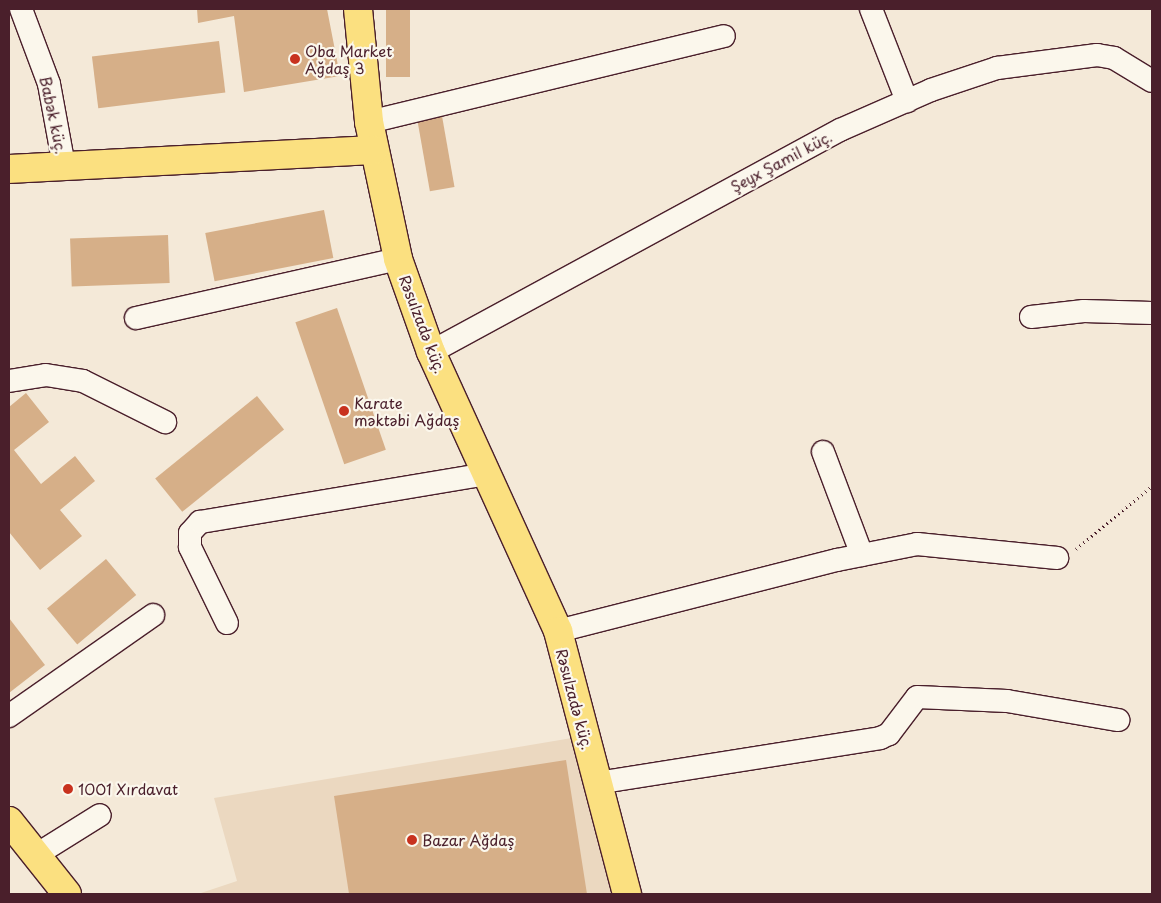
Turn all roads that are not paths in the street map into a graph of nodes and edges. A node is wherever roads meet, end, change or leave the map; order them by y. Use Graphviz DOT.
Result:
graph roads {
  1 [pos="21,9"];
  2 [pos="358,9"];
  3 [pos="871,9"];
  4 [pos="724,36"];
  5 [pos="1152,81"];
  6 [pos="907,101"];
  7 [pos="370,122"];
  8 [pos="374,150"];
  9 [pos="64,166"];
  10 [pos="9,169"];
  11 [pos="398,259"];
  12 [pos="1152,313"];
  13 [pos="1030,317"];
  14 [pos="136,318"];
  15 [pos="431,352"];
  16 [pos="9,380"];
  17 [pos="165,422"];
  18 [pos="823,452"];
  19 [pos="486,474"];
  20 [pos="862,555"];
  21 [pos="1056,558"];
  22 [pos="153,615"];
  23 [pos="227,623"];
  24 [pos="558,631"];
  25 [pos="9,716"];
  26 [pos="1118,720"];
  27 [pos="597,783"];
  28 [pos="100,815"];
  29 [pos="9,821"];
  30 [pos="36,854"];
  31 [pos="68,894"];
  32 [pos="627,894"];
  1 -- 9 [label="street, Babək küç."];
  2 -- 7 [label="main road, Rəsulzadə küç."];
  3 -- 6 [label="street"];
  4 -- 7 [label="street"];
  5 -- 6 [label="street, Şeyx Şamil küç."];
  6 -- 15 [label="street, Şeyx Şamil küç."];
  7 -- 8 [label="main road, Rəsulzadə küç."];
  8 -- 9 [label="main road"];
  8 -- 11 [label="main road, Rəsulzadə küç."];
  9 -- 10 [label="main road"];
  11 -- 14 [label="street"];
  11 -- 15 [label="main road, Rəsulzadə küç."];
  12 -- 13 [label="street"];
  15 -- 19 [label="main road, Rəsulzadə küç."];
  16 -- 17 [label="street"];
  18 -- 20 [label="street"];
  19 -- 23 [label="street"];
  19 -- 24 [label="main road, Rəsulzadə küç."];
  20 -- 21 [label="street"];
  20 -- 24 [label="street"];
  22 -- 25 [label="street"];
  24 -- 27 [label="main road, Rəsulzadə küç."];
  26 -- 27 [label="street"];
  27 -- 32 [label="main road, Rəsulzadə küç."];
  28 -- 30 [label="street"];
  29 -- 30 [label="main road"];
  30 -- 31 [label="main road"];
}
